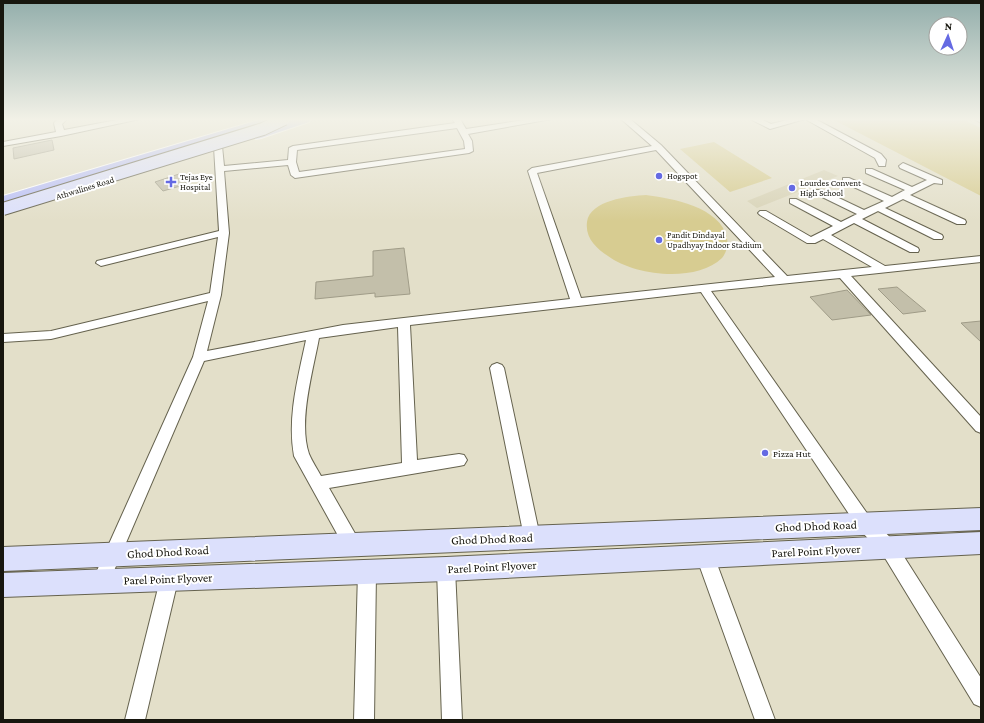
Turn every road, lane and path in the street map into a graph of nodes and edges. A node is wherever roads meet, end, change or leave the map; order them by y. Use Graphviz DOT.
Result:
graph roads {
  1 [pos="178,153"];
  2 [pos="184,153"];
  3 [pos="185,153"];
  4 [pos="216,153"];
  5 [pos="293,153"];
  6 [pos="456,153"];
  7 [pos="624,153"];
  8 [pos="664,153"];
  9 [pos="872,153"];
  10 [pos="292,162"];
  11 [pos="882,164"];
  12 [pos="903,166"];
  13 [pos="220,169"];
  14 [pos="869,171"];
  15 [pos="846,180"];
  16 [pos="914,190"];
  17 [pos="819,192"];
  18 [pos="904,196"];
  19 [pos="3,201"];
  20 [pos="793,201"];
  21 [pos="893,201"];
  22 [pos="3,208"];
  23 [pos="878,208"];
  24 [pos="763,213"];
  25 [pos="3,214"];
  26 [pos="864,214"];
  27 [pos="855,220"];
  28 [pos="961,222"];
  29 [pos="842,226"];
  30 [pos="224,233"];
  31 [pos="824,235"];
  32 [pos="938,237"];
  33 [pos="914,250"];
  34 [pos="981,259"];
  35 [pos="101,263"];
  36 [pos="884,270"];
  37 [pos="843,274"];
  38 [pos="784,281"];
  39 [pos="704,289"];
  40 [pos="215,295"];
  41 [pos="577,302"];
  42 [pos="404,323"];
  43 [pos="313,336"];
  44 [pos="3,338"];
  45 [pos="199,357"];
  46 [pos="497,368"];
  47 [pos="981,427"];
  48 [pos="459,460"];
  49 [pos="410,468"];
  50 [pos="318,483"];
  51 [pos="981,519"];
  52 [pos="865,524"];
  53 [pos="532,537"];
  54 [pos="981,543"];
  55 [pos="352,544"];
  56 [pos="888,547"];
  57 [pos="112,554"];
  58 [pos="704,556"];
  59 [pos="3,558"];
  60 [pos="446,569"];
  61 [pos="367,572"];
  62 [pos="169,580"];
  63 [pos="101,581"];
  64 [pos="3,585"];
  65 [pos="981,696"];
  66 [pos="135,720"];
  67 [pos="364,720"];
  68 [pos="452,720"];
  69 [pos="765,720"];
  1 -- 19 [label="main road, Athwalines Road"];
  2 -- 25 [label="main road, Athwalines Road"];
  3 -- 22 [label="main road, bridge"];
  4 -- 13 [label="street"];
  5 -- 10 [label="street"];
  6 -- 10 [label="street"];
  7 -- 41 [label="street"];
  8 -- 38 [label="street"];
  9 -- 11 [label="street"];
  10 -- 13 [label="street"];
  12 -- 16 [label="street"];
  13 -- 30 [label="street"];
  14 -- 16 [label="street"];
  15 -- 21 [label="street"];
  16 -- 18 [label="street"];
  17 -- 26 [label="street"];
  18 -- 21 [label="street"];
  18 -- 28 [label="street"];
  20 -- 29 [label="street"];
  21 -- 23 [label="street"];
  23 -- 26 [label="street"];
  23 -- 32 [label="street"];
  24 -- 31 [label="street"];
  26 -- 27 [label="street"];
  27 -- 29 [label="street"];
  27 -- 33 [label="street"];
  29 -- 31 [label="street"];
  30 -- 35 [label="street"];
  30 -- 40 [label="street"];
  31 -- 36 [label="street"];
  34 -- 36 [label="street"];
  36 -- 37 [label="street"];
  37 -- 38 [label="street"];
  37 -- 47 [label="street"];
  38 -- 39 [label="street"];
  39 -- 41 [label="street"];
  39 -- 52 [label="street"];
  40 -- 44 [label="street"];
  40 -- 45 [label="street"];
  41 -- 42 [label="street"];
  42 -- 43 [label="street"];
  42 -- 49 [label="street"];
  43 -- 45 [label="street"];
  43 -- 50 [label="street"];
  45 -- 57 [label="street"];
  46 -- 53 [label="street"];
  48 -- 49 [label="street"];
  49 -- 50 [label="street"];
  50 -- 55 [label="street"];
  51 -- 52 [label="main road, Ghod Dhod Road"];
  52 -- 53 [label="main road, Ghod Dhod Road"];
  52 -- 56 [label="street"];
  53 -- 55 [label="main road, Ghod Dhod Road"];
  54 -- 56 [label="main road, Parel Point Flyover"];
  55 -- 57 [label="main road, Ghod Dhod Road"];
  56 -- 58 [label="main road, Parel Point Flyover"];
  56 -- 65 [label="street"];
  57 -- 59 [label="main road, Ghod Dhod Road"];
  57 -- 63 [label="street"];
  58 -- 60 [label="main road, Parel Point Flyover"];
  58 -- 69 [label="street"];
  60 -- 61 [label="main road, Parel Point Flyover"];
  60 -- 68 [label="street"];
  61 -- 62 [label="main road, Parel Point Flyover"];
  61 -- 67 [label="street"];
  62 -- 63 [label="main road, Parel Point Flyover"];
  62 -- 66 [label="street"];
  63 -- 64 [label="main road, Parel Point Flyover"];
}
